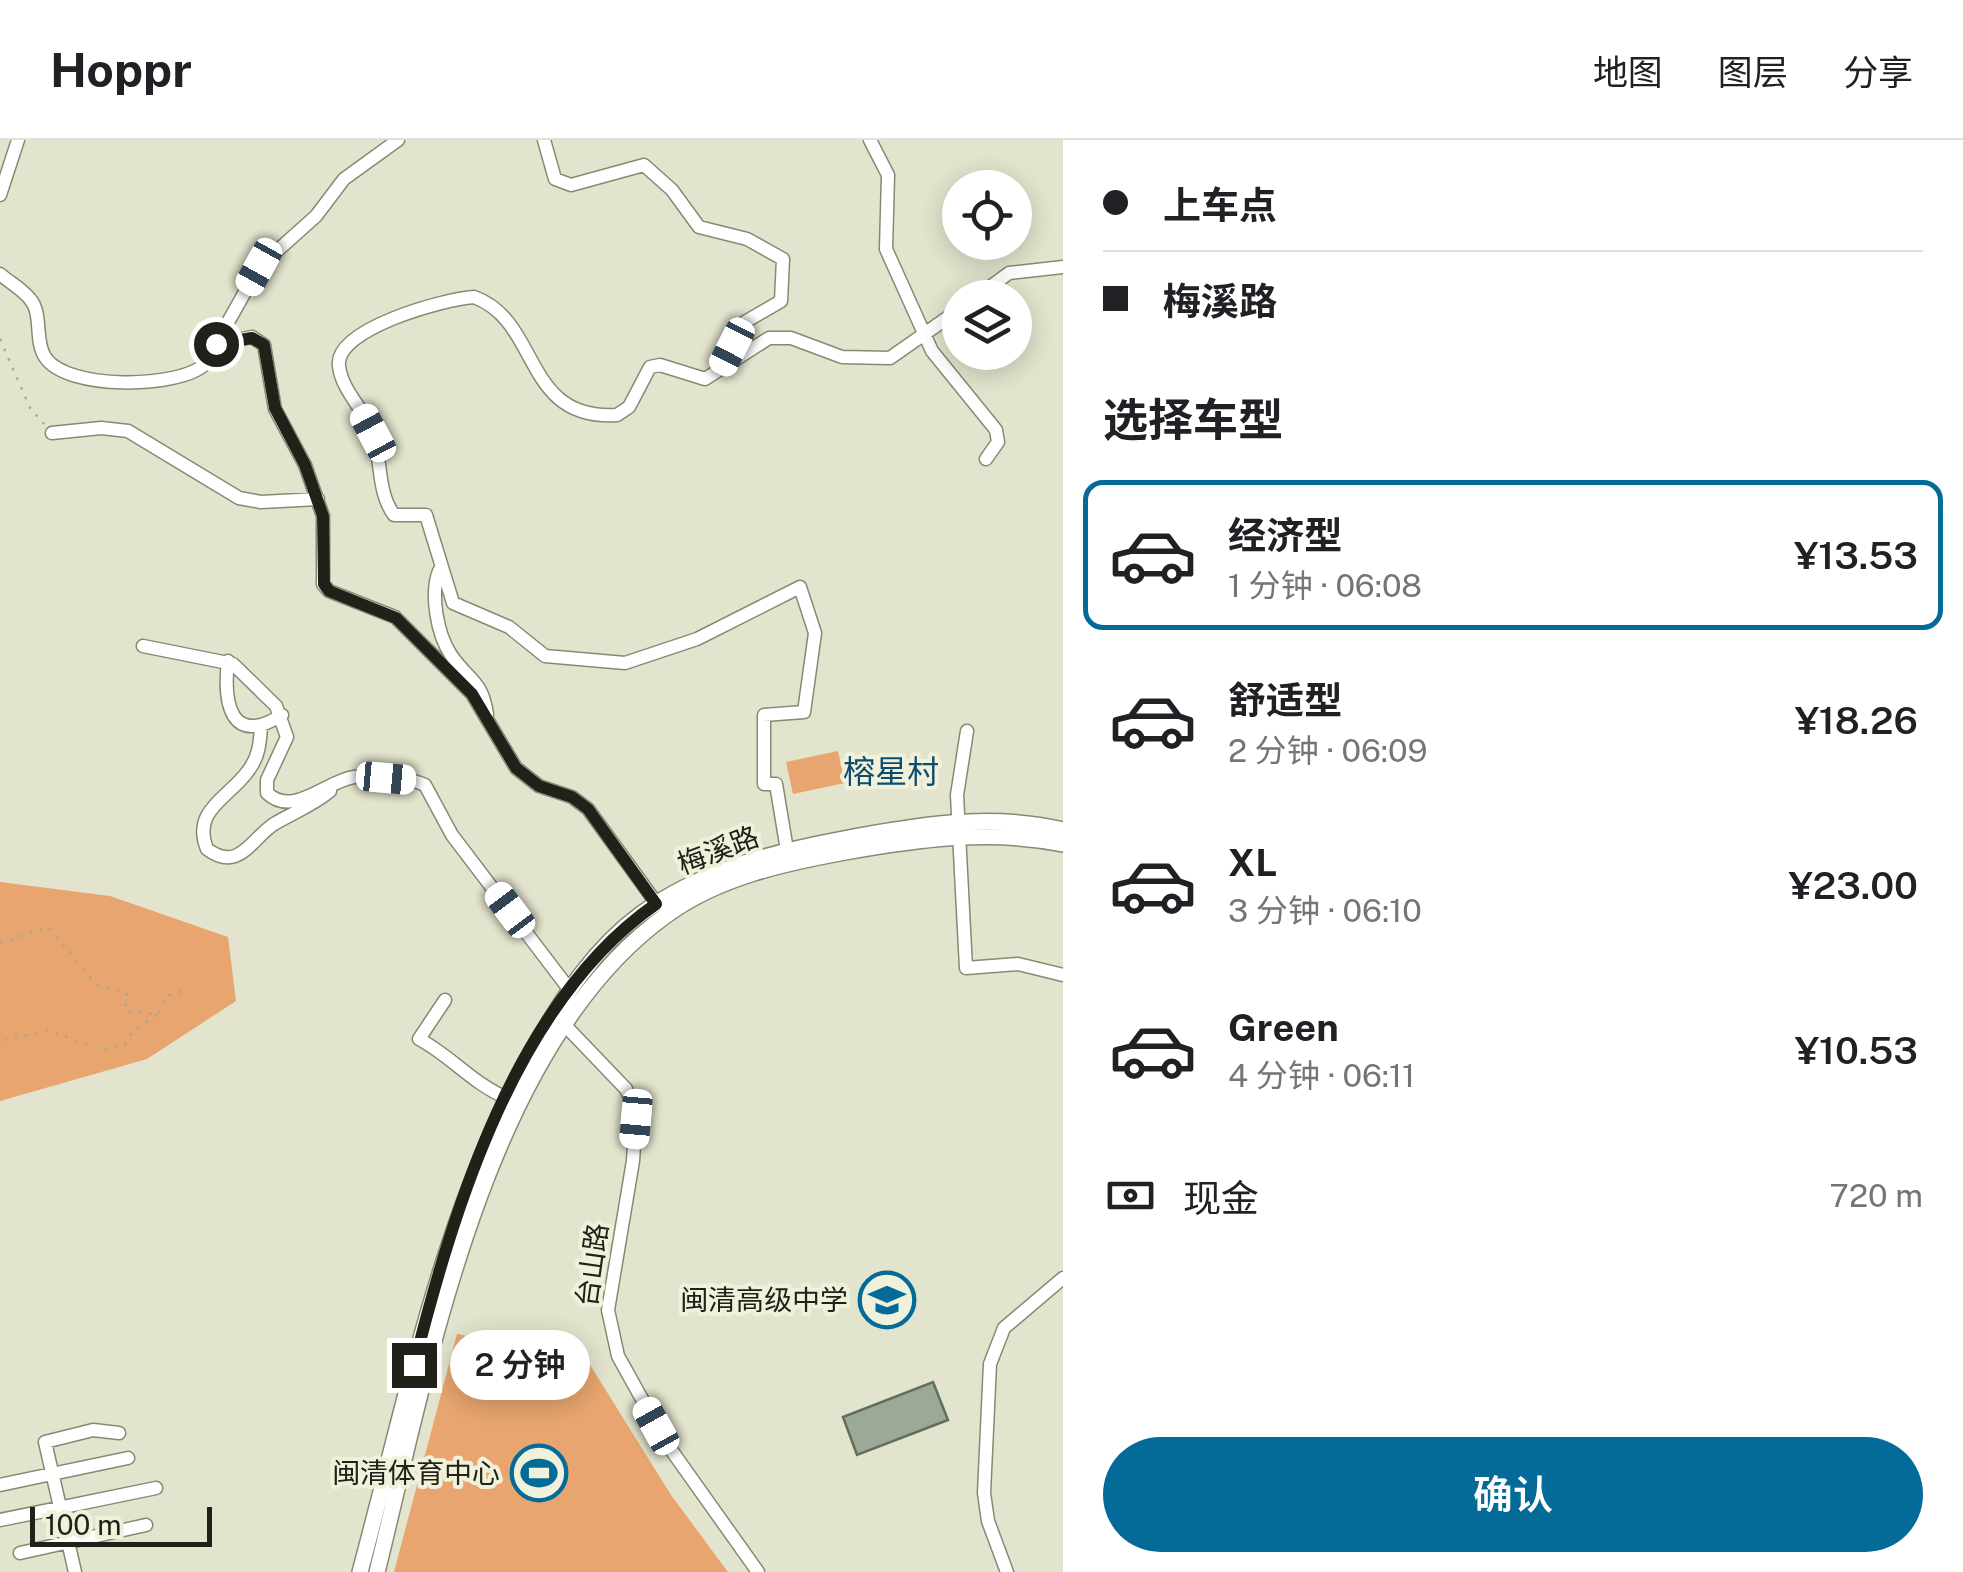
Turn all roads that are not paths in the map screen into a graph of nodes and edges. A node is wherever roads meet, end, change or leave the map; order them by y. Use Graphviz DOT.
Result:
graph roads {
  1 [pos="18,140"];
  2 [pos="398,140"];
  3 [pos="544,140"];
  4 [pos="870,140"];
  5 [pos="0,196"];
  6 [pos="1063,267"];
  7 [pos="0,274"];
  8 [pos="1000,280"];
  9 [pos="942,322"];
  10 [pos="926,333"];
  11 [pos="216,344"];
  12 [pos="719,372"];
  13 [pos="52,433"];
  14 [pos="986,460"];
  15 [pos="318,499"];
  16 [pos="440,568"];
  17 [pos="143,646"];
  18 [pos="228,661"];
  19 [pos="282,715"];
  20 [pos="488,717"];
  21 [pos="261,726"];
  22 [pos="967,731"];
  23 [pos="343,780"];
  24 [pos="958,829"];
  25 [pos="1063,830"];
  26 [pos="1063,844"];
  27 [pos="788,850"];
  28 [pos="656,904"];
  29 [pos="1063,975"];
  30 [pos="569,990"];
  31 [pos="445,1000"];
  32 [pos="554,1014"];
  33 [pos="566,1026"];
  34 [pos="507,1098"];
  35 [pos="1063,1278"];
  36 [pos="119,1432"];
  37 [pos="128,1458"];
  38 [pos="53,1474"];
  39 [pos="0,1485"];
  40 [pos="156,1488"];
  41 [pos="60,1508"];
  42 [pos="0,1520"];
  43 [pos="146,1525"];
  44 [pos="68,1542"];
  45 [pos="20,1553"];
  46 [pos="74,1572"];
  47 [pos="360,1572"];
  48 [pos="376,1572"];
  49 [pos="758,1572"];
  50 [pos="1008,1572"];
  1 -- 5 [label="street"];
  2 -- 11 [label="street"];
  3 -- 12 [label="street"];
  4 -- 10 [label="street"];
  6 -- 8 [label="street"];
  7 -- 11 [label="street"];
  9 -- 10 [label="street"];
  10 -- 12 [label="street"];
  10 -- 14 [label="street"];
  11 -- 15 [label="street"];
  12 -- 16 [label="street"];
  13 -- 15 [label="street"];
  15 -- 20 [label="street"];
  16 -- 20 [label="street"];
  16 -- 27 [label="street"];
  17 -- 18 [label="street"];
  18 -- 19 [label="street"];
  18 -- 21 [label="street"];
  19 -- 21 [label="street"];
  19 -- 23 [label="street"];
  20 -- 28 [label="street"];
  21 -- 23 [label="street"];
  22 -- 24 [label="street"];
  23 -- 30 [label="street"];
  24 -- 25 [label="main road, 梅溪路"];
  24 -- 26 [label="main road, 梅溪路"];
  24 -- 27 [label="main road, 梅溪路"];
  24 -- 29 [label="street"];
  24 -- 33 [label="main road, 梅溪路"];
  27 -- 28 [label="main road, 梅溪路"];
  28 -- 30 [label="main road, 梅溪路"];
  30 -- 32 [label="main road, 梅溪路"];
  31 -- 34 [label="street"];
  32 -- 33 [label="street, 台山路"];
  32 -- 34 [label="main road, 梅溪路"];
  33 -- 48 [label="main road, 梅溪路"];
  33 -- 49 [label="street, 台山路"];
  34 -- 47 [label="main road, 梅溪路"];
  35 -- 50 [label="street"];
  36 -- 38 [label="street"];
  37 -- 38 [label="street"];
  38 -- 39 [label="street"];
  38 -- 41 [label="street"];
  40 -- 41 [label="street"];
  41 -- 42 [label="street"];
  41 -- 44 [label="street"];
  43 -- 44 [label="street"];
  44 -- 45 [label="street"];
  44 -- 46 [label="street"];
}
